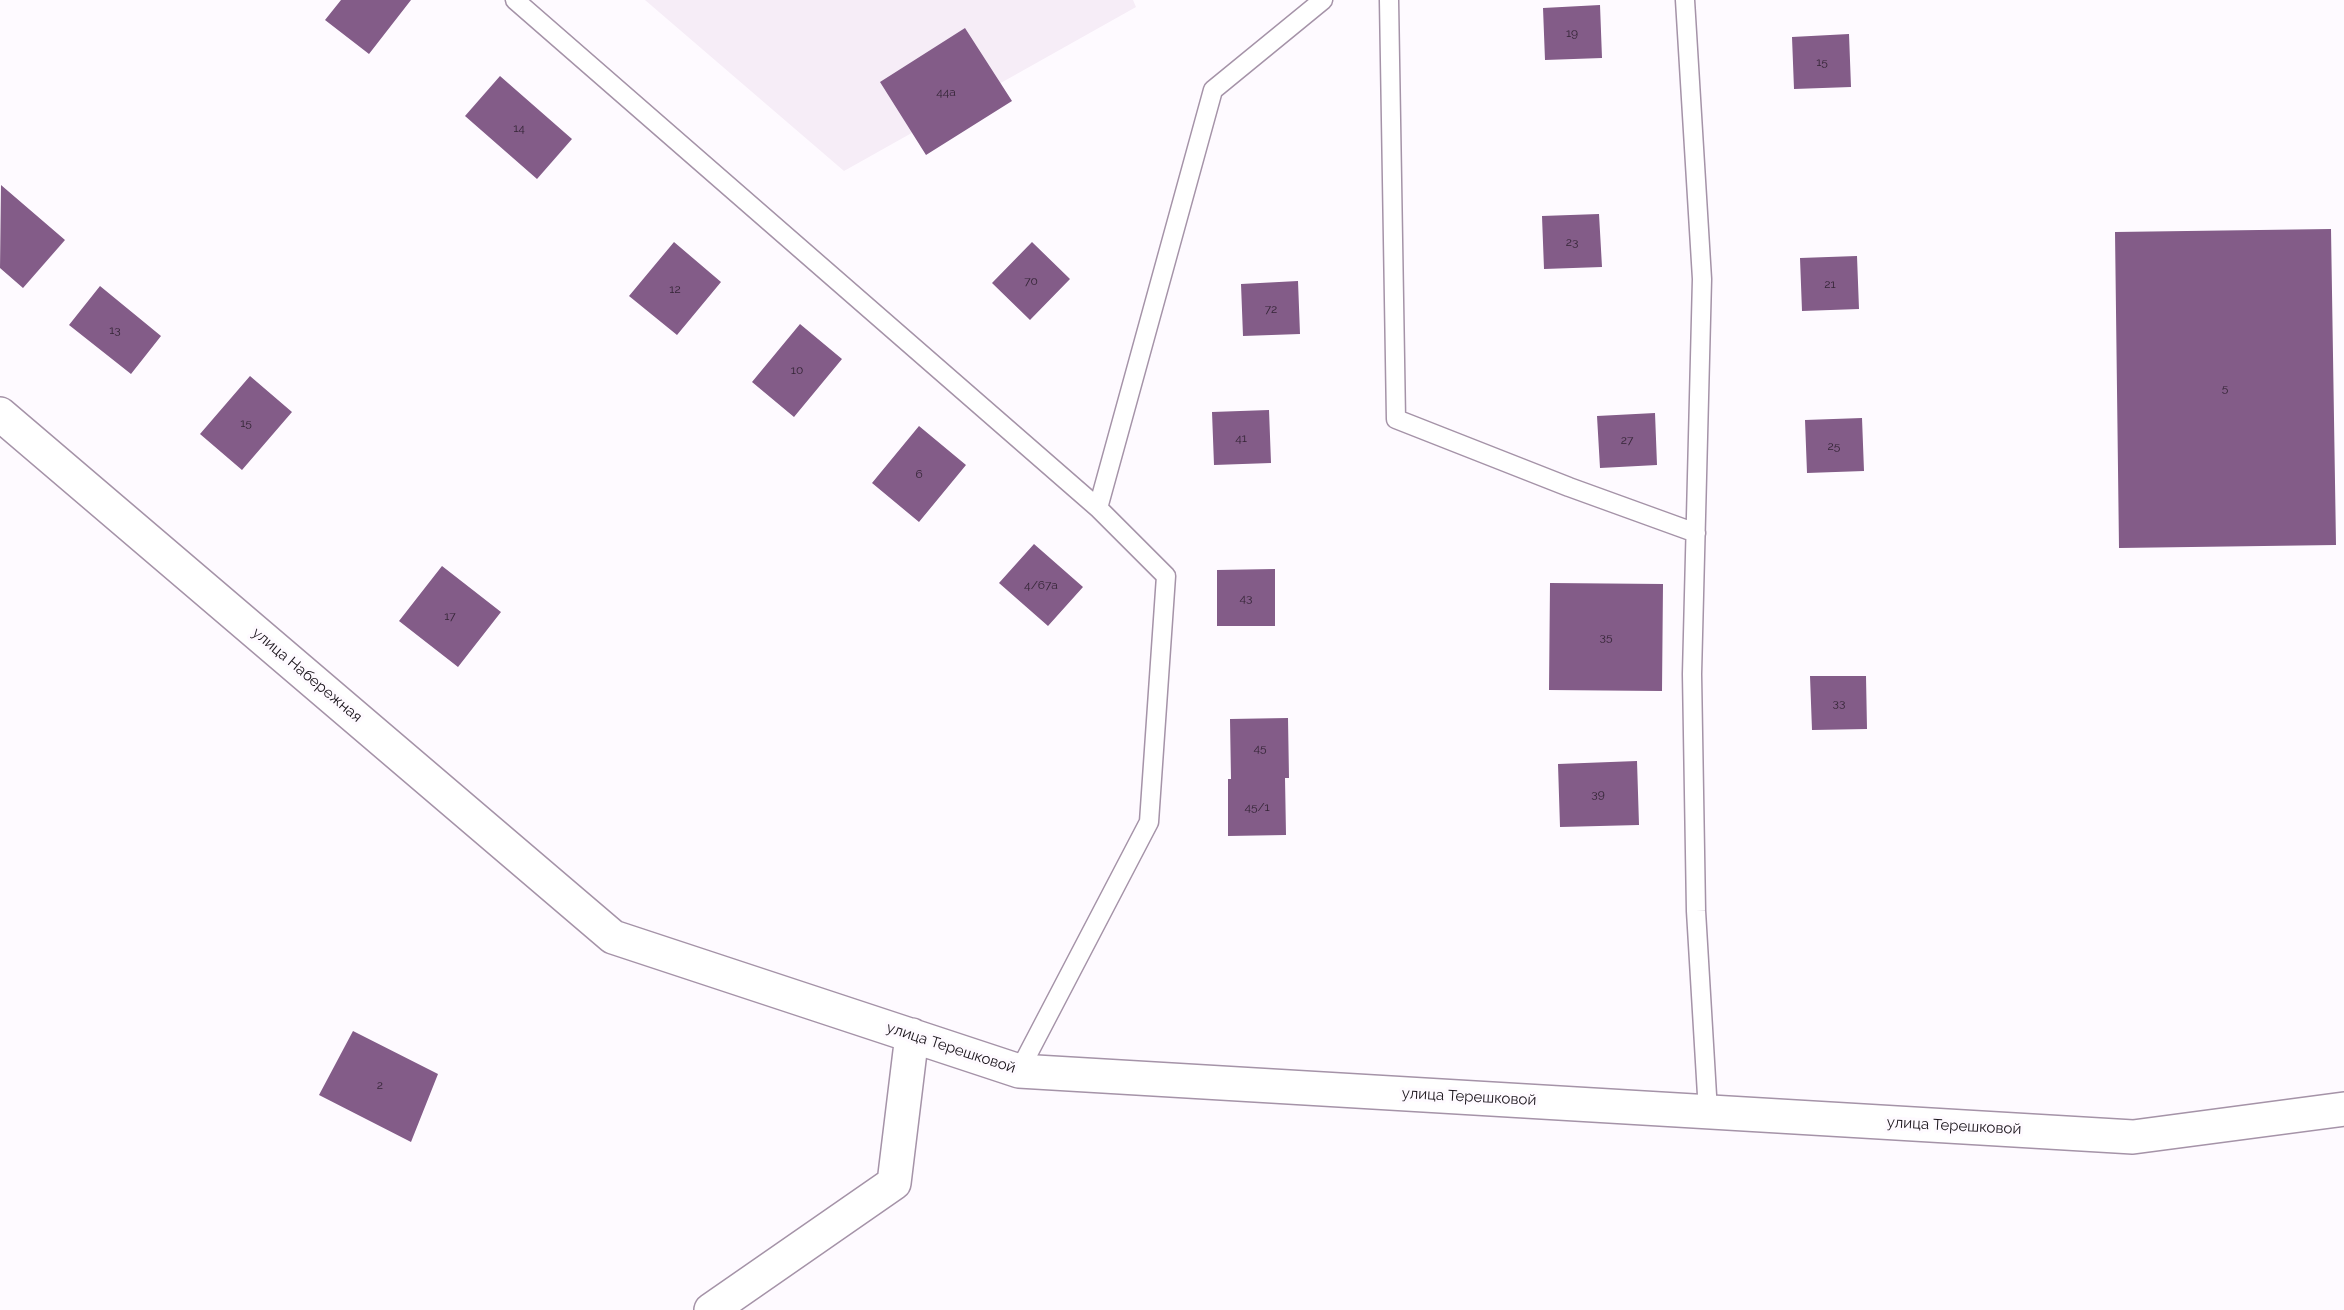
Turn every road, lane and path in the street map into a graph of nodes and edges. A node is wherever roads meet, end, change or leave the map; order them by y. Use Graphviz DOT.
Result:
graph roads {
  1 [pos="515,0"];
  2 [pos="1323,0"];
  3 [pos="1389,0"];
  4 [pos="1685,0"];
  5 [pos="0,414"];
  6 [pos="1098,508"];
  7 [pos="1696,533"];
  8 [pos="613,937"];
  9 [pos="912,1035"];
  10 [pos="1019,1071"];
  11 [pos="2344,1109"];
  12 [pos="1708,1112"];
  13 [pos="711,1310"];
  1 -- 6 [label="lane"];
  2 -- 6 [label="lane"];
  3 -- 7 [label="lane"];
  4 -- 7 [label="lane"];
  5 -- 8 [label="street, улица Набережная"];
  6 -- 10 [label="lane"];
  7 -- 12 [label="lane"];
  8 -- 9 [label="street, улица Терешковой"];
  9 -- 10 [label="street, улица Терешковой"];
  9 -- 13 [label="street"];
  10 -- 12 [label="street, улица Терешковой"];
  11 -- 12 [label="street, улица Терешковой"];
}
